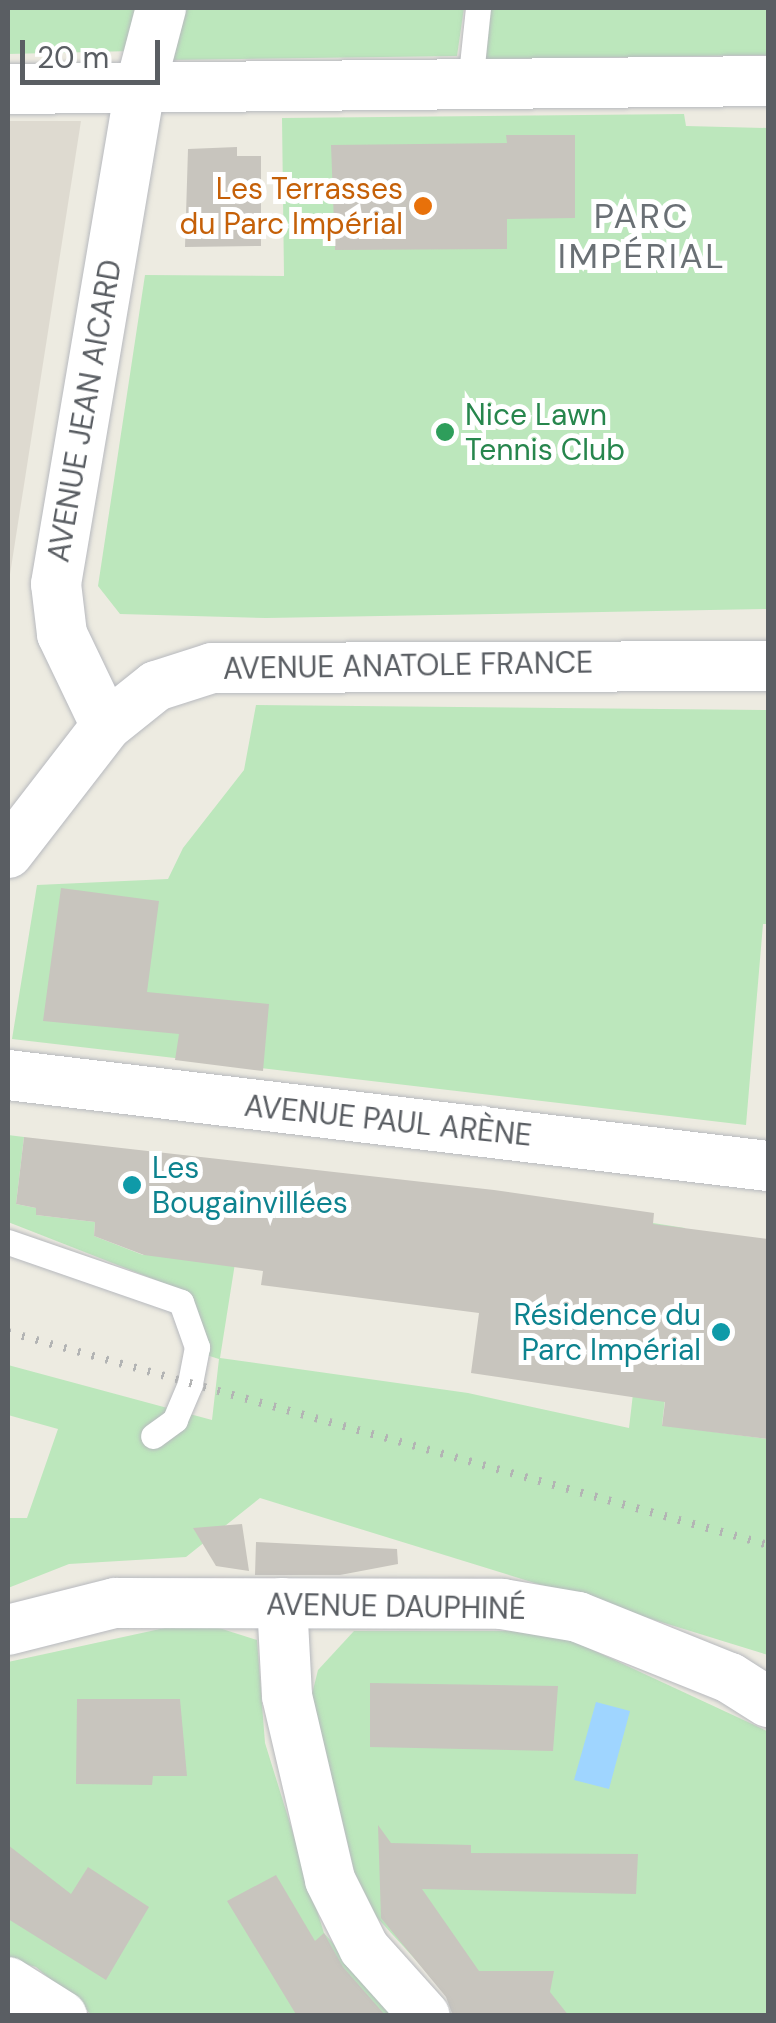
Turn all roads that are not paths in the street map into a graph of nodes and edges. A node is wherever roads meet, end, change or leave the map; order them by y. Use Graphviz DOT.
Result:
graph roads {
  1 [pos="161,8"];
  2 [pos="478,8"];
  3 [pos="768,81"];
  4 [pos="470,84"];
  5 [pos="140,88"];
  6 [pos="8,89"];
  7 [pos="768,666"];
  8 [pos="106,726"];
  9 [pos="8,853"];
  10 [pos="8,1074"];
  11 [pos="768,1166"];
  12 [pos="8,1242"];
  13 [pos="153,1436"];
  14 [pos="282,1603"];
  15 [pos="8,1630"];
  16 [pos="768,1702"];
  17 [pos="8,1982"];
  18 [pos="62,2016"];
  19 [pos="426,2016"];
  1 -- 5 [label="street, AVENUE JEAN AICARD"];
  2 -- 4 [label="lane"];
  3 -- 4 [label="street"];
  4 -- 5 [label="street"];
  5 -- 6 [label="street"];
  5 -- 8 [label="street, AVENUE JEAN AICARD"];
  7 -- 8 [label="street, AVENUE ANATOLE FRANCE"];
  8 -- 9 [label="street, AVENUE ANATOLE FRANCE"];
  10 -- 11 [label="street, AVENUE PAUL ARÈNE"];
  12 -- 13 [label="lane"];
  14 -- 15 [label="street, AVENUE DAUPHINÉ"];
  14 -- 16 [label="street, AVENUE DAUPHINÉ"];
  14 -- 19 [label="street"];
  17 -- 18 [label="street"];
}
